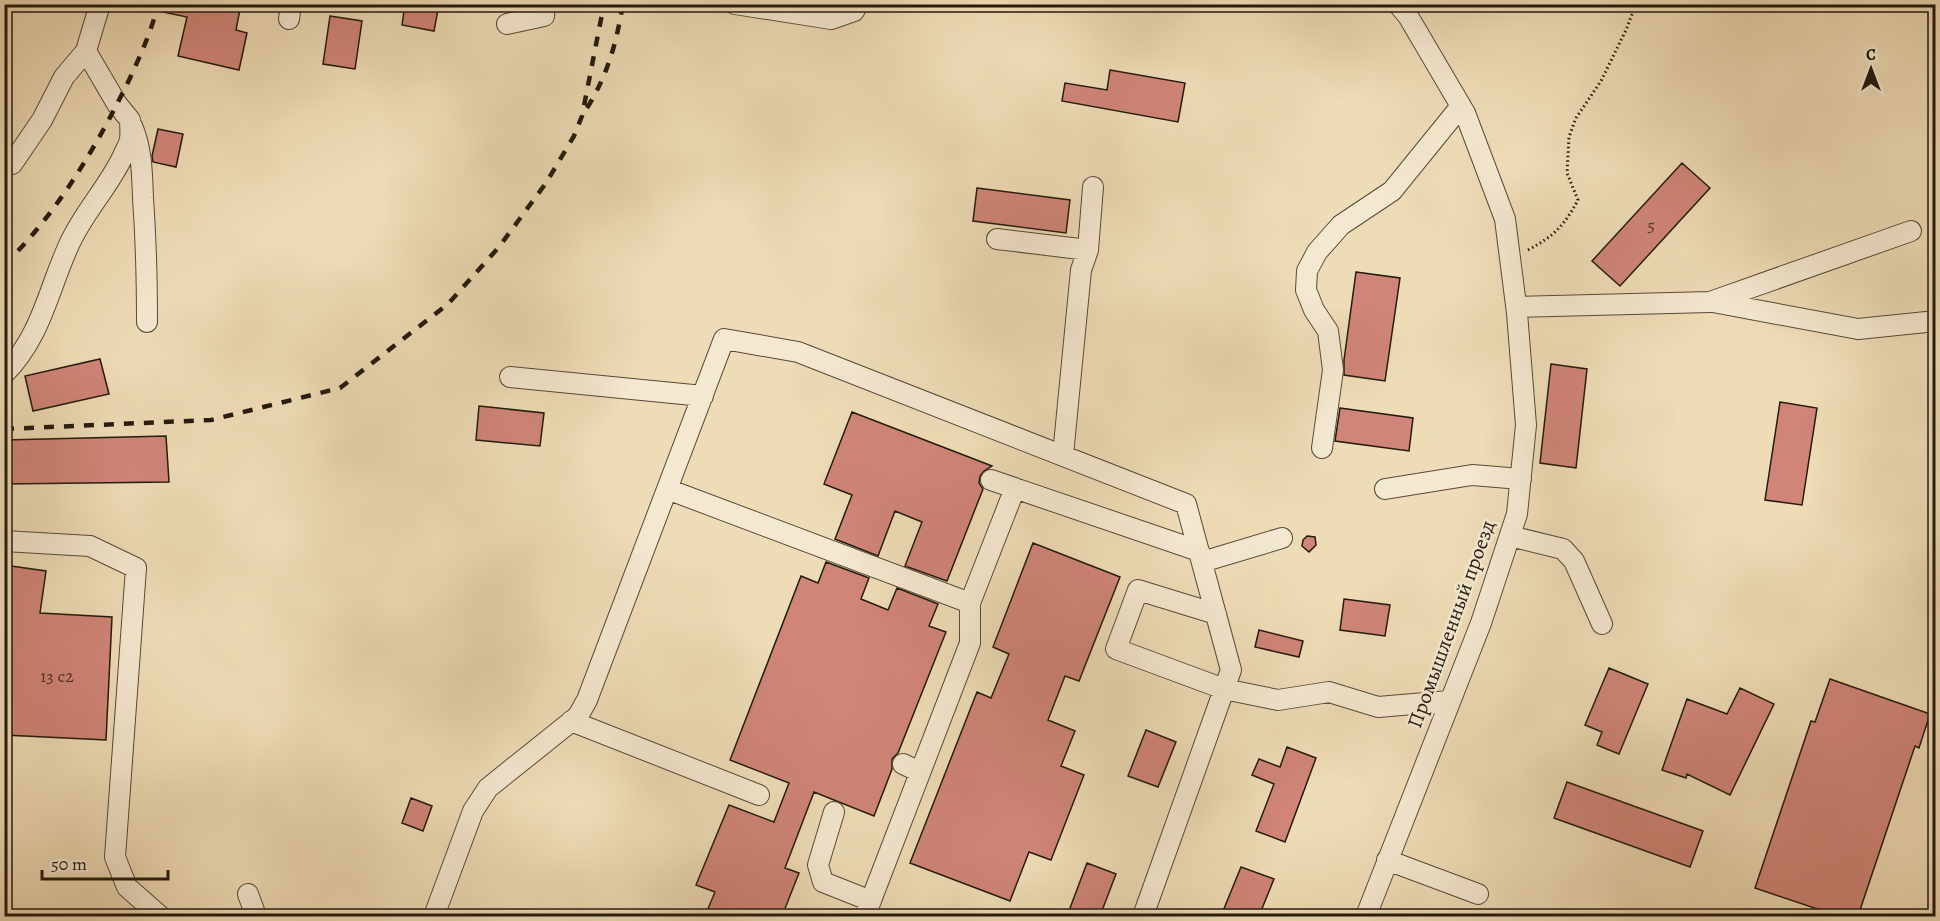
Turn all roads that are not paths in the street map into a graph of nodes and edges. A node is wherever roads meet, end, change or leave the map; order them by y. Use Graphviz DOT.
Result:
graph roads {
  1 [pos="100,4"];
  2 [pos="545,4"];
  3 [pos="735,4"];
  4 [pos="858,4"];
  5 [pos="1398,4"];
  6 [pos="507,24"];
  7 [pos="86,51"];
  8 [pos="1461,106"];
  9 [pos="130,120"];
  10 [pos="4,164"];
  11 [pos="1093,187"];
  12 [pos="1911,231"];
  13 [pos="997,239"];
  14 [pos="1088,250"];
  15 [pos="1710,302"];
  16 [pos="1516,307"];
  17 [pos="1935,321"];
  18 [pos="147,322"];
  19 [pos="4,374"];
  20 [pos="510,377"];
  21 [pos="703,396"];
  22 [pos="1322,448"];
  23 [pos="1063,455"];
  24 [pos="1521,479"];
  25 [pos="991,480"];
  26 [pos="1015,488"];
  27 [pos="668,489"];
  28 [pos="1385,489"];
  29 [pos="1510,536"];
  30 [pos="1282,538"];
  31 [pos="4,542"];
  32 [pos="1200,557"];
  33 [pos="970,603"];
  34 [pos="1216,614"];
  35 [pos="1602,624"];
  36 [pos="1224,689"];
  37 [pos="1449,701"];
  38 [pos="572,721"];
  39 [pos="759,795"];
  40 [pos="834,812"];
  41 [pos="1388,860"];
  42 [pos="248,894"];
  43 [pos="1478,894"];
  44 [pos="868,909"];
  45 [pos="160,916"];
  46 [pos="256,916"];
  47 [pos="434,916"];
  48 [pos="1143,916"];
  49 [pos="1366,916"];
  1 -- 7 [label="street"];
  2 -- 6 [label="street"];
  3 -- 4 [label="street"];
  5 -- 8 [label="street, Промышленный проезд"];
  7 -- 9 [label="street"];
  7 -- 10 [label="street"];
  8 -- 16 [label="street, Промышленный проезд"];
  8 -- 22 [label="street"];
  9 -- 18 [label="street"];
  9 -- 19 [label="street"];
  11 -- 14 [label="street"];
  12 -- 15 [label="street"];
  13 -- 14 [label="street"];
  14 -- 23 [label="street"];
  15 -- 16 [label="street"];
  15 -- 17 [label="street"];
  16 -- 24 [label="street, Промышленный проезд"];
  20 -- 21 [label="street"];
  21 -- 23 [label="street"];
  21 -- 27 [label="street"];
  23 -- 32 [label="street"];
  24 -- 28 [label="street"];
  24 -- 29 [label="street, Промышленный проезд"];
  25 -- 26 [label="street"];
  26 -- 32 [label="street"];
  26 -- 33 [label="street"];
  27 -- 33 [label="street"];
  27 -- 38 [label="street"];
  29 -- 35 [label="street"];
  29 -- 37 [label="street, Промышленный проезд"];
  30 -- 32 [label="street"];
  31 -- 45 [label="street"];
  32 -- 34 [label="street"];
  33 -- 44 [label="street"];
  34 -- 36 [label="street"];
  34 -- 36 [label="street"];
  36 -- 37 [label="street"];
  36 -- 48 [label="street"];
  37 -- 41 [label="street, Промышленный проезд"];
  38 -- 39 [label="street"];
  38 -- 47 [label="street"];
  40 -- 44 [label="street"];
  41 -- 43 [label="street"];
  41 -- 49 [label="street, Промышленный проезд"];
  42 -- 46 [label="street"];
}
